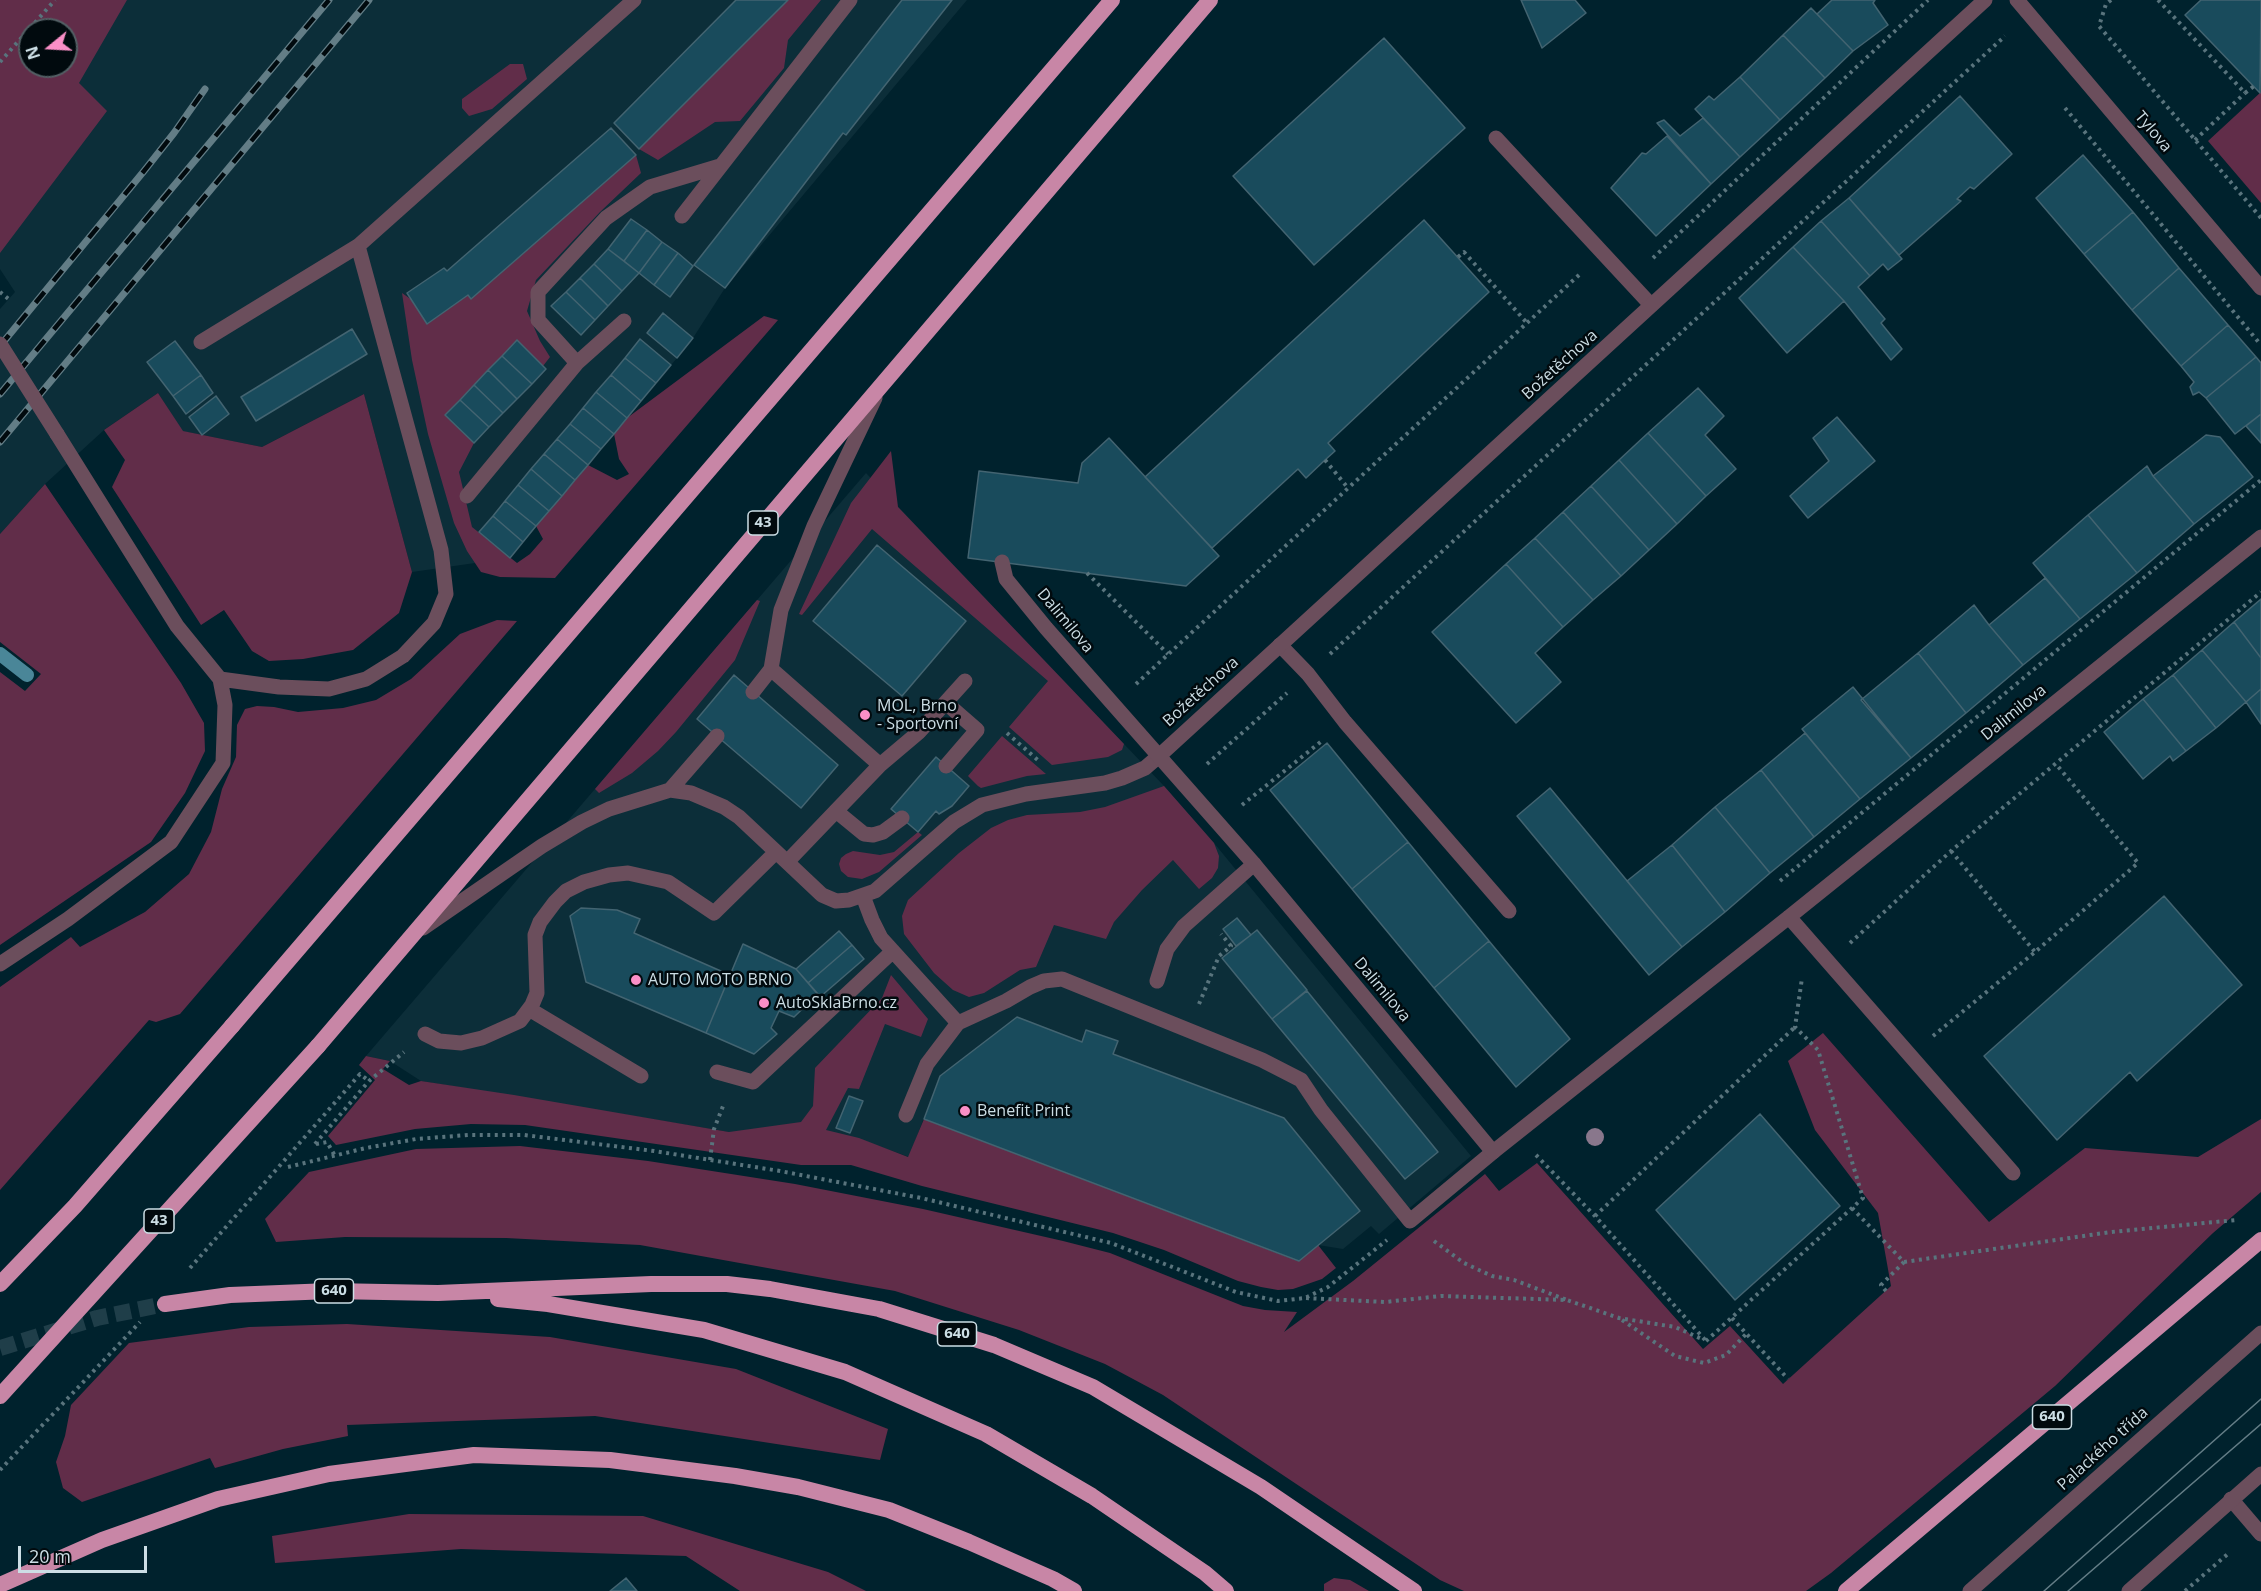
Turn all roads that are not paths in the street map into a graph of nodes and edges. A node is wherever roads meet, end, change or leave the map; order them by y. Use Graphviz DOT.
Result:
graph roads {
  1 [pos="634,0"];
  2 [pos="850,0"];
  3 [pos="1112,0"];
  4 [pos="1210,0"];
  5 [pos="2017,0"];
  6 [pos="1983,2"];
  7 [pos="1496,138"];
  8 [pos="720,166"];
  9 [pos="682,216"];
  10 [pos="358,246"];
  11 [pos="2261,288"];
  12 [pos="1651,305"];
  13 [pos="624,321"];
  14 [pos="201,342"];
  15 [pos="0,344"];
  16 [pos="577,363"];
  17 [pos="882,383"];
  18 [pos="467,496"];
  19 [pos="2261,537"];
  20 [pos="1002,562"];
  21 [pos="1280,645"];
  22 [pos="771,669"];
  23 [pos="220,679"];
  24 [pos="965,681"];
  25 [pos="753,692"];
  26 [pos="946,703"];
  27 [pos="717,736"];
  28 [pos="1159,756"];
  29 [pos="880,765"];
  30 [pos="946,766"];
  31 [pos="670,790"];
  32 [pos="836,811"];
  33 [pos="902,818"];
  34 [pos="782,857"];
  35 [pos="1254,864"];
  36 [pos="863,896"];
  37 [pos="1509,911"];
  38 [pos="1789,917"];
  39 [pos="411,937"];
  40 [pos="893,951"];
  41 [pos="0,964"];
  42 [pos="1157,981"];
  43 [pos="529,1009"];
  44 [pos="958,1023"];
  45 [pos="425,1034"];
  46 [pos="717,1072"];
  47 [pos="641,1076"];
  48 [pos="906,1114"];
  49 [pos="1493,1152"];
  50 [pos="2013,1173"];
  51 [pos="2261,1240"];
  52 [pos="0,1284"];
  53 [pos="438,1293"];
  54 [pos="165,1304"];
  55 [pos="2261,1333"];
  56 [pos="0,1396"];
  57 [pos="2261,1474"];
  58 [pos="2232,1499"];
  59 [pos="2261,1534"];
  60 [pos="0,1585"];
  61 [pos="1074,1591"];
  62 [pos="1226,1591"];
  63 [pos="1414,1591"];
  64 [pos="1846,1591"];
  65 [pos="1970,1591"];
  66 [pos="2129,1591"];
  1 -- 10 [label="street"];
  2 -- 8 [label="street"];
  3 -- 52 [label="highway, bridge"];
  4 -- 17 [label="highway, 43"];
  5 -- 11 [label="street, Tylova"];
  6 -- 12 [label="street, Božetěchova"];
  7 -- 12 [label="street"];
  8 -- 9 [label="street"];
  8 -- 16 [label="street"];
  10 -- 14 [label="street"];
  10 -- 23 [label="street"];
  12 -- 21 [label="street, Božetěchova"];
  13 -- 16 [label="street"];
  15 -- 23 [label="street, bridge"];
  16 -- 18 [label="street"];
  17 -- 22 [label="street"];
  17 -- 39 [label="highway, 43"];
  19 -- 38 [label="street, Dalimilova"];
  20 -- 28 [label="street, Dalimilova"];
  21 -- 28 [label="street, Božetěchova"];
  21 -- 37 [label="street"];
  22 -- 25 [label="street"];
  22 -- 29 [label="street"];
  23 -- 41 [label="street"];
  24 -- 26 [label="street"];
  26 -- 29 [label="street"];
  26 -- 30 [label="street"];
  27 -- 31 [label="street"];
  28 -- 35 [label="street, Dalimilova"];
  28 -- 36 [label="street, Božetěchova"];
  29 -- 32 [label="street"];
  31 -- 34 [label="street"];
  31 -- 39 [label="street"];
  32 -- 33 [label="street"];
  32 -- 34 [label="street"];
  34 -- 36 [label="street"];
  34 -- 43 [label="street"];
  35 -- 42 [label="street"];
  35 -- 49 [label="street, Dalimilova"];
  36 -- 40 [label="street"];
  38 -- 49 [label="street, Dalimilova"];
  38 -- 50 [label="street"];
  39 -- 56 [label="highway, 43, bridge"];
  40 -- 44 [label="street"];
  40 -- 46 [label="street"];
  43 -- 45 [label="street"];
  43 -- 47 [label="street"];
  44 -- 48 [label="street"];
  44 -- 49 [label="street"];
  51 -- 64 [label="highway, 640"];
  53 -- 54 [label="highway, 640"];
  53 -- 62 [label="highway, 640"];
  53 -- 63 [label="highway, 640"];
  55 -- 65 [label="street, Palackého třída"];
  57 -- 58 [label="street"];
  58 -- 59 [label="street"];
  58 -- 66 [label="street"];
  60 -- 61 [label="highway"];
}
